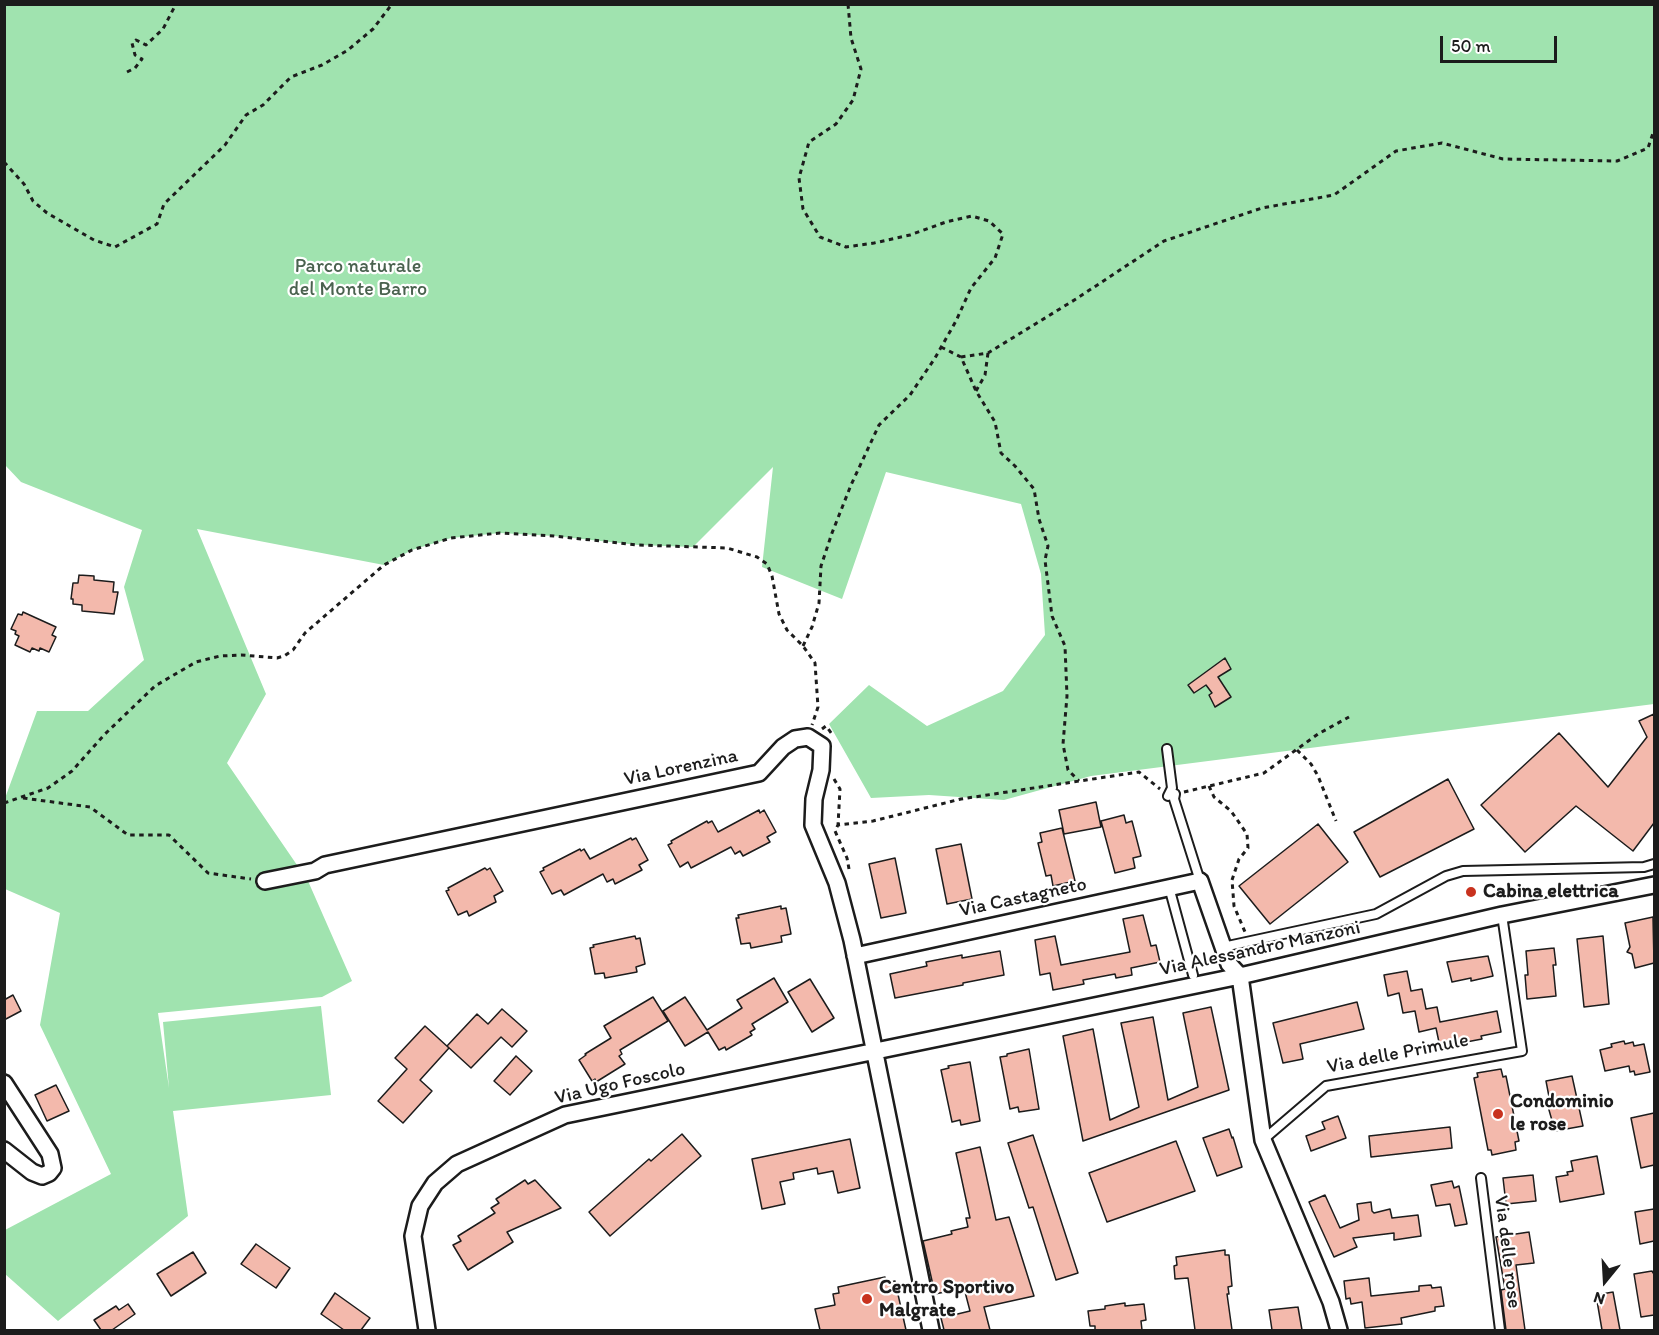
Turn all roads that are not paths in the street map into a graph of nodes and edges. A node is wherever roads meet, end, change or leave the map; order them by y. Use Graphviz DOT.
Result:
graph roads {
  1 [pos="1167,749"];
  2 [pos="1654,864"];
  3 [pos="265,881"];
  4 [pos="1200,881"];
  5 [pos="1654,885"];
  6 [pos="1169,887"];
  7 [pos="1502,915"];
  8 [pos="1223,947"];
  9 [pos="855,956"];
  10 [pos="1193,975"];
  11 [pos="1240,976"];
  12 [pos="873,1051"];
  13 [pos="4,1083"];
  14 [pos="1263,1140"];
  15 [pos="4,1150"];
  16 [pos="1481,1178"];
  17 [pos="427,1330"];
  18 [pos="931,1330"];
  19 [pos="1339,1330"];
  20 [pos="1500,1330"];
  1 -- 4 [label="lane"];
  2 -- 8 [label="lane"];
  3 -- 9 [label="street, Via Lorenzina"];
  4 -- 6 [label="street, Via Castagneto"];
  4 -- 8 [label="street"];
  5 -- 7 [label="street, Via Alessandro Manzoni"];
  6 -- 9 [label="street, Via Castagneto"];
  6 -- 10 [label="lane"];
  7 -- 11 [label="street, Via Alessandro Manzoni"];
  7 -- 14 [label="lane, Via delle Primule"];
  8 -- 11 [label="street"];
  9 -- 12 [label="street"];
  11 -- 12 [label="street, Via Alessandro Manzoni"];
  11 -- 14 [label="street"];
  12 -- 17 [label="street, Via Ugo Foscolo"];
  12 -- 18 [label="street"];
  13 -- 15 [label="street"];
  14 -- 19 [label="street"];
  16 -- 20 [label="lane, Via delle rose"];
}
